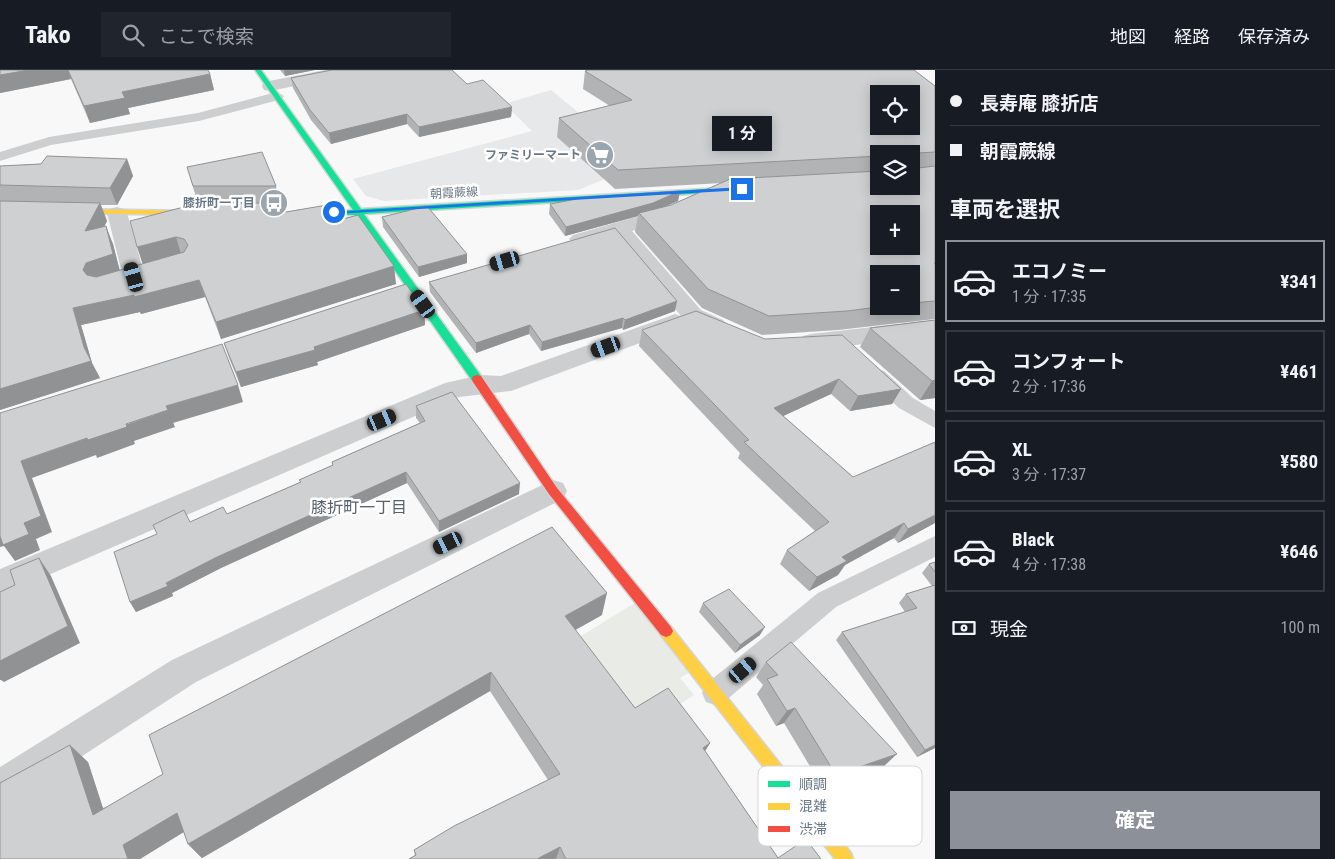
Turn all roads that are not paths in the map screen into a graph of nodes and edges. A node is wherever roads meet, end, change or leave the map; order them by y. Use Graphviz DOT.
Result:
graph roads {
  1 [pos="258,70"];
  2 [pos="349,70"];
  3 [pos="273,91"];
  4 [pos="0,158"];
  5 [pos="751,188"];
  6 [pos="722,190"];
  7 [pos="0,210"];
  8 [pos="358,212"];
  9 [pos="116,213"];
  10 [pos="286,213"];
  11 [pos="210,214"];
  12 [pos="618,228"];
  13 [pos="562,245"];
  14 [pos="111,284"];
  15 [pos="693,315"];
  16 [pos="935,328"];
  17 [pos="734,334"];
  18 [pos="788,343"];
  19 [pos="852,353"];
  20 [pos="481,384"];
  21 [pos="935,421"];
  22 [pos="553,492"];
  23 [pos="935,546"];
  24 [pos="0,583"];
  25 [pos="716,693"];
  26 [pos="773,766"];
  27 [pos="0,788"];
  28 [pos="835,846"];
  29 [pos="845,859"];
  1 -- 3 [label="street"];
  2 -- 3 [label="street"];
  3 -- 4 [label="lane"];
  3 -- 8 [label="street"];
  5 -- 6 [label="street, 朝霞蕨線"];
  6 -- 8 [label="street, 朝霞蕨線"];
  6 -- 12 [label="street"];
  7 -- 9 [label="street"];
  8 -- 10 [label="street, 朝霞蕨線"];
  8 -- 20 [label="street"];
  9 -- 11 [label="street"];
  9 -- 14 [label="street"];
  12 -- 13 [label="street"];
  12 -- 15 [label="street"];
  15 -- 17 [label="street"];
  15 -- 20 [label="street"];
  16 -- 19 [label="street"];
  18 -- 19 [label="street"];
  19 -- 21 [label="lane"];
  20 -- 22 [label="street"];
  20 -- 24 [label="street"];
  22 -- 25 [label="street"];
  22 -- 27 [label="street"];
  23 -- 25 [label="lane"];
  25 -- 26 [label="street"];
  28 -- 29 [label="street"];
}
